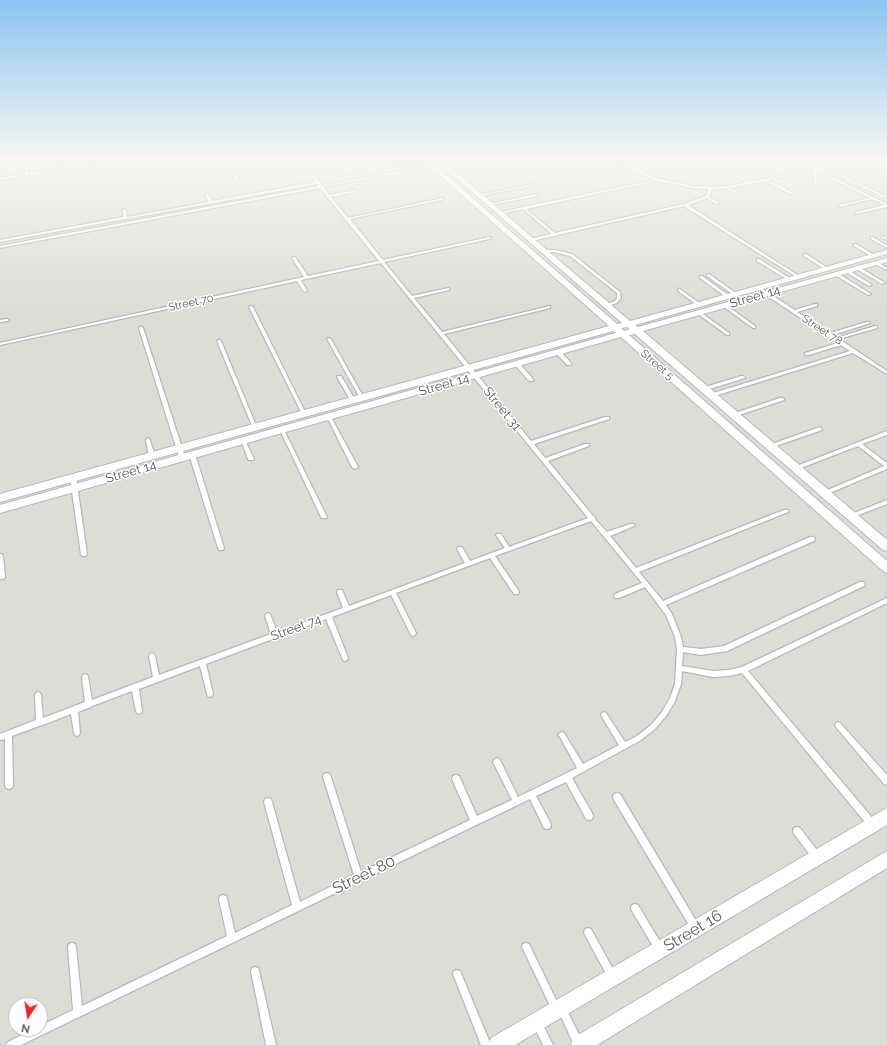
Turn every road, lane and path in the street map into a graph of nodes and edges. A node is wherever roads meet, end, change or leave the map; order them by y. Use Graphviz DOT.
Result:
graph roads {
  1 [pos="124,210"];
  2 [pos="170,210"];
  3 [pos="192,210"];
  4 [pos="340,210"];
  5 [pos="388,210"];
  6 [pos="488,210"];
  7 [pos="496,210"];
  8 [pos="515,210"];
  9 [pos="525,210"];
  10 [pos="663,210"];
  11 [pos="692,210"];
  12 [pos="869,210"];
  13 [pos="500,213"];
  14 [pos="857,213"];
  15 [pos="126,218"];
  16 [pos="347,218"];
  17 [pos="554,234"];
  18 [pos="883,237"];
  19 [pos="489,238"];
  20 [pos="872,238"];
  21 [pos="531,240"];
  22 [pos="887,240"];
  23 [pos="0,242"];
  24 [pos="855,245"];
  25 [pos="887,246"];
  26 [pos="0,247"];
  27 [pos="545,252"];
  28 [pos="887,252"];
  29 [pos="805,255"];
  30 [pos="294,258"];
  31 [pos="875,259"];
  32 [pos="758,260"];
  33 [pos="887,260"];
  34 [pos="382,261"];
  35 [pos="858,268"];
  36 [pos="827,269"];
  37 [pos="887,269"];
  38 [pos="847,271"];
  39 [pos="836,274"];
  40 [pos="708,275"];
  41 [pos="701,277"];
  42 [pos="307,278"];
  43 [pos="793,278"];
  44 [pos="299,280"];
  45 [pos="883,283"];
  46 [pos="870,285"];
  47 [pos="758,288"];
  48 [pos="448,289"];
  49 [pos="305,290"];
  50 [pos="679,290"];
  51 [pos="767,294"];
  52 [pos="869,294"];
  53 [pos="411,297"];
  54 [pos="729,299"];
  55 [pos="607,305"];
  56 [pos="816,306"];
  57 [pos="251,307"];
  58 [pos="549,307"];
  59 [pos="699,309"];
  60 [pos="794,312"];
  61 [pos="7,320"];
  62 [pos="0,321"];
  63 [pos="868,323"];
  64 [pos="628,324"];
  65 [pos="754,327"];
  66 [pos="876,327"];
  67 [pos="141,328"];
  68 [pos="615,328"];
  69 [pos="636,330"];
  70 [pos="441,334"];
  71 [pos="622,334"];
  72 [pos="728,334"];
  73 [pos="829,335"];
  74 [pos="329,339"];
  75 [pos="836,339"];
  76 [pos="219,342"];
  77 [pos="842,343"];
  78 [pos="0,344"];
  79 [pos="854,351"];
  80 [pos="558,352"];
  81 [pos="806,354"];
  82 [pos="517,364"];
  83 [pos="569,364"];
  84 [pos="887,367"];
  85 [pos="468,368"];
  86 [pos="881,369"];
  87 [pos="887,373"];
  88 [pos="475,376"];
  89 [pos="340,377"];
  90 [pos="743,377"];
  91 [pos="531,380"];
  92 [pos="704,389"];
  93 [pos="712,396"];
  94 [pos="362,398"];
  95 [pos="782,399"];
  96 [pos="353,400"];
  97 [pos="304,414"];
  98 [pos="734,415"];
  99 [pos="329,417"];
  100 [pos="607,418"];
  101 [pos="255,428"];
  102 [pos="820,429"];
  103 [pos="282,430"];
  104 [pos="887,432"];
  105 [pos="148,440"];
  106 [pos="243,440"];
  107 [pos="530,443"];
  108 [pos="858,444"];
  109 [pos="587,445"];
  110 [pos="770,446"];
  111 [pos="180,453"];
  112 [pos="192,454"];
  113 [pos="152,456"];
  114 [pos="251,459"];
  115 [pos="544,460"];
  116 [pos="355,467"];
  117 [pos="887,467"];
  118 [pos="796,468"];
  119 [pos="73,478"];
  120 [pos="74,488"];
  121 [pos="825,493"];
  122 [pos="0,498"];
  123 [pos="887,502"];
  124 [pos="0,509"];
  125 [pos="786,510"];
  126 [pos="851,516"];
  127 [pos="324,517"];
  128 [pos="592,518"];
  129 [pos="632,525"];
  130 [pos="499,535"];
  131 [pos="606,535"];
  132 [pos="812,539"];
  133 [pos="887,547"];
  134 [pos="221,548"];
  135 [pos="460,549"];
  136 [pos="508,549"];
  137 [pos="84,554"];
  138 [pos="492,555"];
  139 [pos="0,556"];
  140 [pos="469,564"];
  141 [pos="887,568"];
  142 [pos="635,571"];
  143 [pos="2,577"];
  144 [pos="646,584"];
  145 [pos="862,584"];
  146 [pos="340,592"];
  147 [pos="392,592"];
  148 [pos="516,592"];
  149 [pos="617,596"];
  150 [pos="887,600"];
  151 [pos="662,604"];
  152 [pos="347,609"];
  153 [pos="268,616"];
  154 [pos="328,616"];
  155 [pos="413,633"];
  156 [pos="275,636"];
  157 [pos="680,649"];
  158 [pos="152,656"];
  159 [pos="345,658"];
  160 [pos="202,662"];
  161 [pos="680,668"];
  162 [pos="744,670"];
  163 [pos="86,677"];
  164 [pos="157,679"];
  165 [pos="135,687"];
  166 [pos="210,694"];
  167 [pos="38,695"];
  168 [pos="89,705"];
  169 [pos="74,710"];
  170 [pos="139,711"];
  171 [pos="604,715"];
  172 [pos="40,723"];
  173 [pos="838,725"];
  174 [pos="77,733"];
  175 [pos="8,734"];
  176 [pos="562,736"];
  177 [pos="0,737"];
  178 [pos="624,746"];
  179 [pos="497,762"];
  180 [pos="582,769"];
  181 [pos="327,777"];
  182 [pos="567,777"];
  183 [pos="456,779"];
  184 [pos="887,782"];
  185 [pos="9,785"];
  186 [pos="530,794"];
  187 [pos="617,797"];
  188 [pos="516,801"];
  189 [pos="268,802"];
  190 [pos="589,816"];
  191 [pos="887,816"];
  192 [pos="475,821"];
  193 [pos="872,824"];
  194 [pos="547,825"];
  195 [pos="797,830"];
  196 [pos="817,857"];
  197 [pos="887,859"];
  198 [pos="359,877"];
  199 [pos="223,899"];
  200 [pos="297,907"];
  201 [pos="635,908"];
  202 [pos="696,928"];
  203 [pos="588,932"];
  204 [pos="232,938"];
  205 [pos="72,947"];
  206 [pos="526,947"];
  207 [pos="660,950"];
  208 [pos="255,971"];
  209 [pos="457,974"];
  210 [pos="613,978"];
  211 [pos="559,1010"];
  212 [pos="78,1012"];
  213 [pos="537,1022"];
  214 [pos="11,1045"];
  215 [pos="271,1045"];
  216 [pos="486,1045"];
  217 [pos="498,1045"];
  218 [pos="548,1045"];
  219 [pos="580,1045"];
  1 -- 15 [label="lane"];
  2 -- 15 [label="lane"];
  3 -- 26 [label="lane"];
  4 -- 16 [label="lane, Street 31"];
  5 -- 16 [label="lane"];
  6 -- 68 [label="street, Street 5"];
  7 -- 13 [label="street, Street 5"];
  8 -- 13 [label="lane"];
  9 -- 17 [label="lane"];
  10 -- 17 [label="lane"];
  11 -- 43 [label="lane"];
  12 -- 14 [label="lane"];
  13 -- 21 [label="street, Street 5"];
  15 -- 23 [label="lane"];
  16 -- 34 [label="lane, Street 31"];
  17 -- 21 [label="lane"];
  18 -- 22 [label="lane"];
  19 -- 34 [label="lane, Street 70"];
  20 -- 25 [label="lane"];
  21 -- 27 [label="street, Street 5"];
  24 -- 31 [label="lane"];
  27 -- 55 [label="street, Street 5"];
  27 -- 55 [label="lane"];
  28 -- 31 [label="street, Street 14"];
  29 -- 36 [label="lane"];
  30 -- 42 [label="lane"];
  31 -- 33 [label="street, Street 14"];
  31 -- 35 [label="street, Street 14"];
  31 -- 36 [label="street, Street 14"];
  31 -- 37 [label="lane"];
  32 -- 43 [label="lane"];
  34 -- 42 [label="lane, Street 70"];
  34 -- 53 [label="lane, Street 31"];
  35 -- 38 [label="street, Street 14"];
  35 -- 45 [label="lane"];
  36 -- 43 [label="street, Street 14"];
  38 -- 39 [label="street, Street 14"];
  38 -- 46 [label="lane"];
  39 -- 51 [label="street, Street 14"];
  39 -- 52 [label="lane"];
  40 -- 54 [label="lane"];
  41 -- 54 [label="lane"];
  42 -- 44 [label="lane, Street 70"];
  43 -- 47 [label="street, Street 14"];
  44 -- 49 [label="lane"];
  44 -- 78 [label="lane, Street 70"];
  47 -- 51 [label="lane, Street 78"];
  47 -- 54 [label="street, Street 14"];
  48 -- 53 [label="lane"];
  50 -- 59 [label="lane"];
  51 -- 54 [label="street, Street 14"];
  51 -- 60 [label="lane, Street 78"];
  53 -- 70 [label="lane, Street 31"];
  54 -- 59 [label="street, Street 14"];
  54 -- 65 [label="lane"];
  55 -- 64 [label="street, Street 5"];
  56 -- 60 [label="lane"];
  57 -- 97 [label="lane"];
  58 -- 70 [label="lane"];
  59 -- 64 [label="street, Street 14"];
  59 -- 69 [label="street, Street 14"];
  59 -- 72 [label="lane"];
  60 -- 73 [label="lane, Street 78"];
  61 -- 62 [label="lane"];
  63 -- 73 [label="lane"];
  64 -- 68 [label="street, Street 14"];
  64 -- 69 [label="street, Street 5"];
  66 -- 75 [label="lane"];
  67 -- 111 [label="lane"];
  68 -- 71 [label="street, Street 5"];
  68 -- 85 [label="street, Street 14"];
  69 -- 71 [label="street, Street 14"];
  69 -- 92 [label="street, Street 5"];
  70 -- 85 [label="lane, Street 31"];
  71 -- 80 [label="street, Street 14"];
  71 -- 141 [label="street, Street 5"];
  73 -- 75 [label="lane, Street 78"];
  74 -- 94 [label="lane"];
  75 -- 77 [label="lane, Street 78"];
  76 -- 101 [label="lane"];
  77 -- 79 [label="lane, Street 78"];
  77 -- 81 [label="lane"];
  79 -- 86 [label="lane, Street 78"];
  79 -- 93 [label="lane"];
  80 -- 82 [label="street, Street 14"];
  80 -- 83 [label="lane"];
  82 -- 88 [label="street, Street 14"];
  82 -- 91 [label="lane"];
  84 -- 86 [label="lane"];
  85 -- 88 [label="lane, Street 31"];
  85 -- 94 [label="street, Street 14"];
  86 -- 87 [label="lane, Street 78"];
  88 -- 99 [label="street, Street 14"];
  88 -- 107 [label="lane, Street 31"];
  89 -- 96 [label="lane"];
  90 -- 92 [label="lane"];
  92 -- 93 [label="street, Street 5"];
  93 -- 98 [label="street, Street 5"];
  94 -- 96 [label="street, Street 14"];
  95 -- 98 [label="lane"];
  96 -- 97 [label="street, Street 14"];
  97 -- 101 [label="street, Street 14"];
  98 -- 110 [label="street, Street 5"];
  99 -- 103 [label="street, Street 14"];
  99 -- 116 [label="lane"];
  100 -- 107 [label="lane"];
  101 -- 111 [label="street, Street 14"];
  102 -- 110 [label="lane"];
  103 -- 106 [label="street, Street 14"];
  103 -- 127 [label="lane"];
  104 -- 108 [label="lane"];
  105 -- 113 [label="lane"];
  106 -- 112 [label="street, Street 14"];
  106 -- 114 [label="lane"];
  107 -- 115 [label="lane, Street 31"];
  108 -- 117 [label="lane"];
  108 -- 118 [label="lane"];
  109 -- 115 [label="lane"];
  110 -- 118 [label="street, Street 5"];
  111 -- 112 [label="street, Street 14"];
  111 -- 113 [label="street, Street 14"];
  111 -- 120 [label="street, Street 14"];
  112 -- 134 [label="lane"];
  113 -- 119 [label="street, Street 14"];
  115 -- 128 [label="lane, Street 31"];
  117 -- 121 [label="lane"];
  118 -- 121 [label="street, Street 5"];
  119 -- 120 [label="lane"];
  119 -- 122 [label="street, Street 14"];
  120 -- 124 [label="street, Street 14"];
  120 -- 137 [label="lane"];
  121 -- 126 [label="street, Street 5"];
  123 -- 126 [label="lane"];
  125 -- 142 [label="lane"];
  126 -- 133 [label="street, Street 5"];
  128 -- 131 [label="lane, Street 31"];
  128 -- 136 [label="lane, Street 74"];
  129 -- 131 [label="lane"];
  130 -- 136 [label="lane"];
  131 -- 142 [label="lane, Street 31"];
  132 -- 151 [label="lane"];
  135 -- 140 [label="lane"];
  136 -- 138 [label="lane, Street 74"];
  138 -- 140 [label="lane, Street 74"];
  138 -- 148 [label="lane"];
  139 -- 143 [label="lane"];
  140 -- 147 [label="lane, Street 74"];
  142 -- 144 [label="lane, Street 31"];
  144 -- 149 [label="lane"];
  144 -- 151 [label="lane, Street 31"];
  145 -- 157 [label="lane"];
  146 -- 152 [label="lane"];
  147 -- 152 [label="lane, Street 74"];
  147 -- 155 [label="lane"];
  150 -- 162 [label="lane"];
  151 -- 157 [label="lane, Street 31"];
  152 -- 154 [label="lane, Street 74"];
  153 -- 156 [label="lane"];
  154 -- 156 [label="lane, Street 74"];
  154 -- 159 [label="lane"];
  156 -- 160 [label="lane, Street 74"];
  157 -- 161 [label="lane, Street 31"];
  158 -- 164 [label="lane"];
  160 -- 164 [label="lane, Street 74"];
  160 -- 166 [label="lane"];
  161 -- 162 [label="lane"];
  161 -- 178 [label="lane, Street 80"];
  162 -- 193 [label="lane"];
  163 -- 168 [label="lane"];
  164 -- 165 [label="lane, Street 74"];
  165 -- 168 [label="lane, Street 74"];
  165 -- 170 [label="lane"];
  167 -- 172 [label="lane"];
  168 -- 169 [label="lane, Street 74"];
  169 -- 172 [label="lane, Street 74"];
  169 -- 174 [label="lane"];
  171 -- 178 [label="lane"];
  172 -- 175 [label="lane, Street 74"];
  173 -- 184 [label="lane"];
  175 -- 177 [label="lane, Street 74"];
  175 -- 185 [label="lane"];
  176 -- 180 [label="lane"];
  178 -- 180 [label="lane, Street 80"];
  179 -- 188 [label="lane"];
  180 -- 182 [label="lane, Street 80"];
  181 -- 198 [label="lane"];
  182 -- 186 [label="lane, Street 80"];
  182 -- 190 [label="lane"];
  183 -- 192 [label="lane"];
  186 -- 188 [label="lane, Street 80"];
  186 -- 194 [label="lane"];
  187 -- 202 [label="lane"];
  188 -- 192 [label="lane, Street 80"];
  189 -- 200 [label="lane"];
  191 -- 193 [label="street, Street 16"];
  192 -- 198 [label="lane, Street 80"];
  193 -- 196 [label="street, Street 16"];
  195 -- 196 [label="lane"];
  196 -- 202 [label="street, Street 16"];
  197 -- 219 [label="street"];
  198 -- 200 [label="lane, Street 80"];
  199 -- 204 [label="lane"];
  200 -- 204 [label="lane, Street 80"];
  201 -- 207 [label="lane"];
  202 -- 207 [label="street, Street 16"];
  203 -- 210 [label="lane"];
  204 -- 212 [label="lane, Street 80"];
  205 -- 212 [label="lane"];
  206 -- 211 [label="lane"];
  207 -- 210 [label="street, Street 16"];
  208 -- 215 [label="lane"];
  209 -- 216 [label="lane"];
  210 -- 211 [label="street, Street 16"];
  211 -- 213 [label="street, Street 16"];
  211 -- 219 [label="lane"];
  212 -- 214 [label="lane, Street 80"];
  213 -- 217 [label="street, Street 16"];
  213 -- 218 [label="lane"];
}
